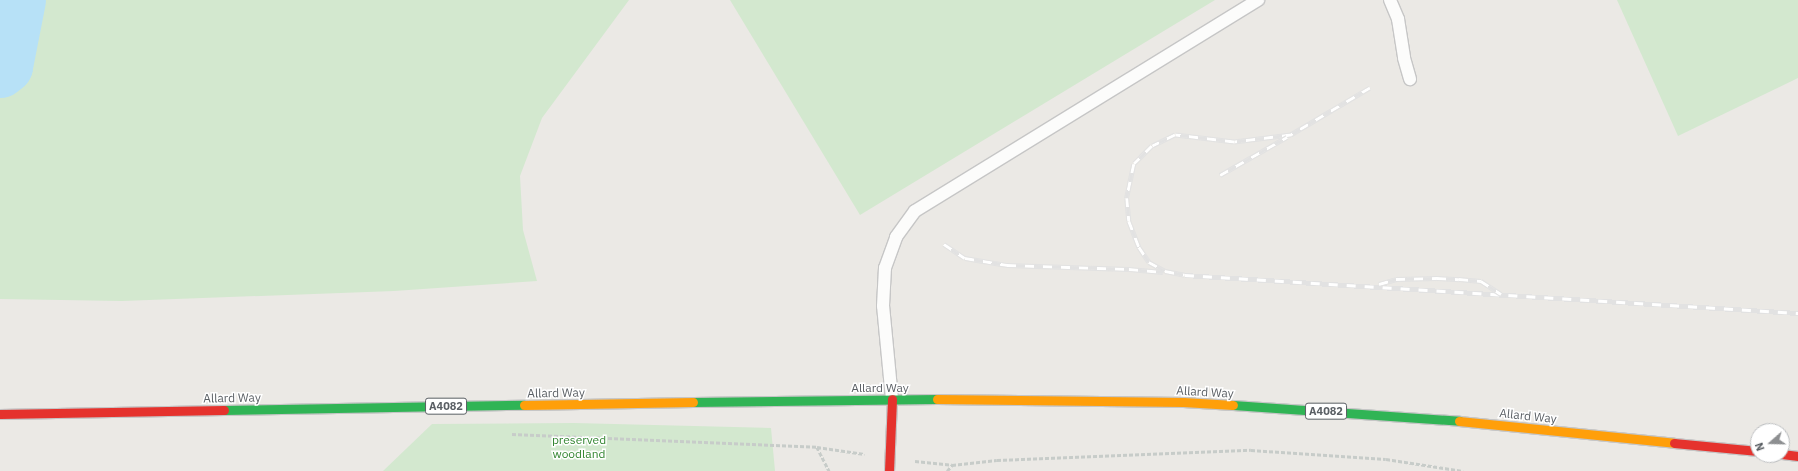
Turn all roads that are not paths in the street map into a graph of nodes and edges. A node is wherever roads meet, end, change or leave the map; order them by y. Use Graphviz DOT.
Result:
graph roads {
  1 [pos="1258,0"];
  2 [pos="1390,0"];
  3 [pos="1410,79"];
  4 [pos="892,399"];
  5 [pos="0,414"];
  6 [pos="1750,451"];
  7 [pos="889,471"];
  1 -- 4 [label="lane"];
  2 -- 3 [label="lane"];
  4 -- 5 [label="main road, Allard Way / A4082"];
  4 -- 6 [label="main road, Allard Way / A4082"];
  4 -- 7 [label="main road"];
}
